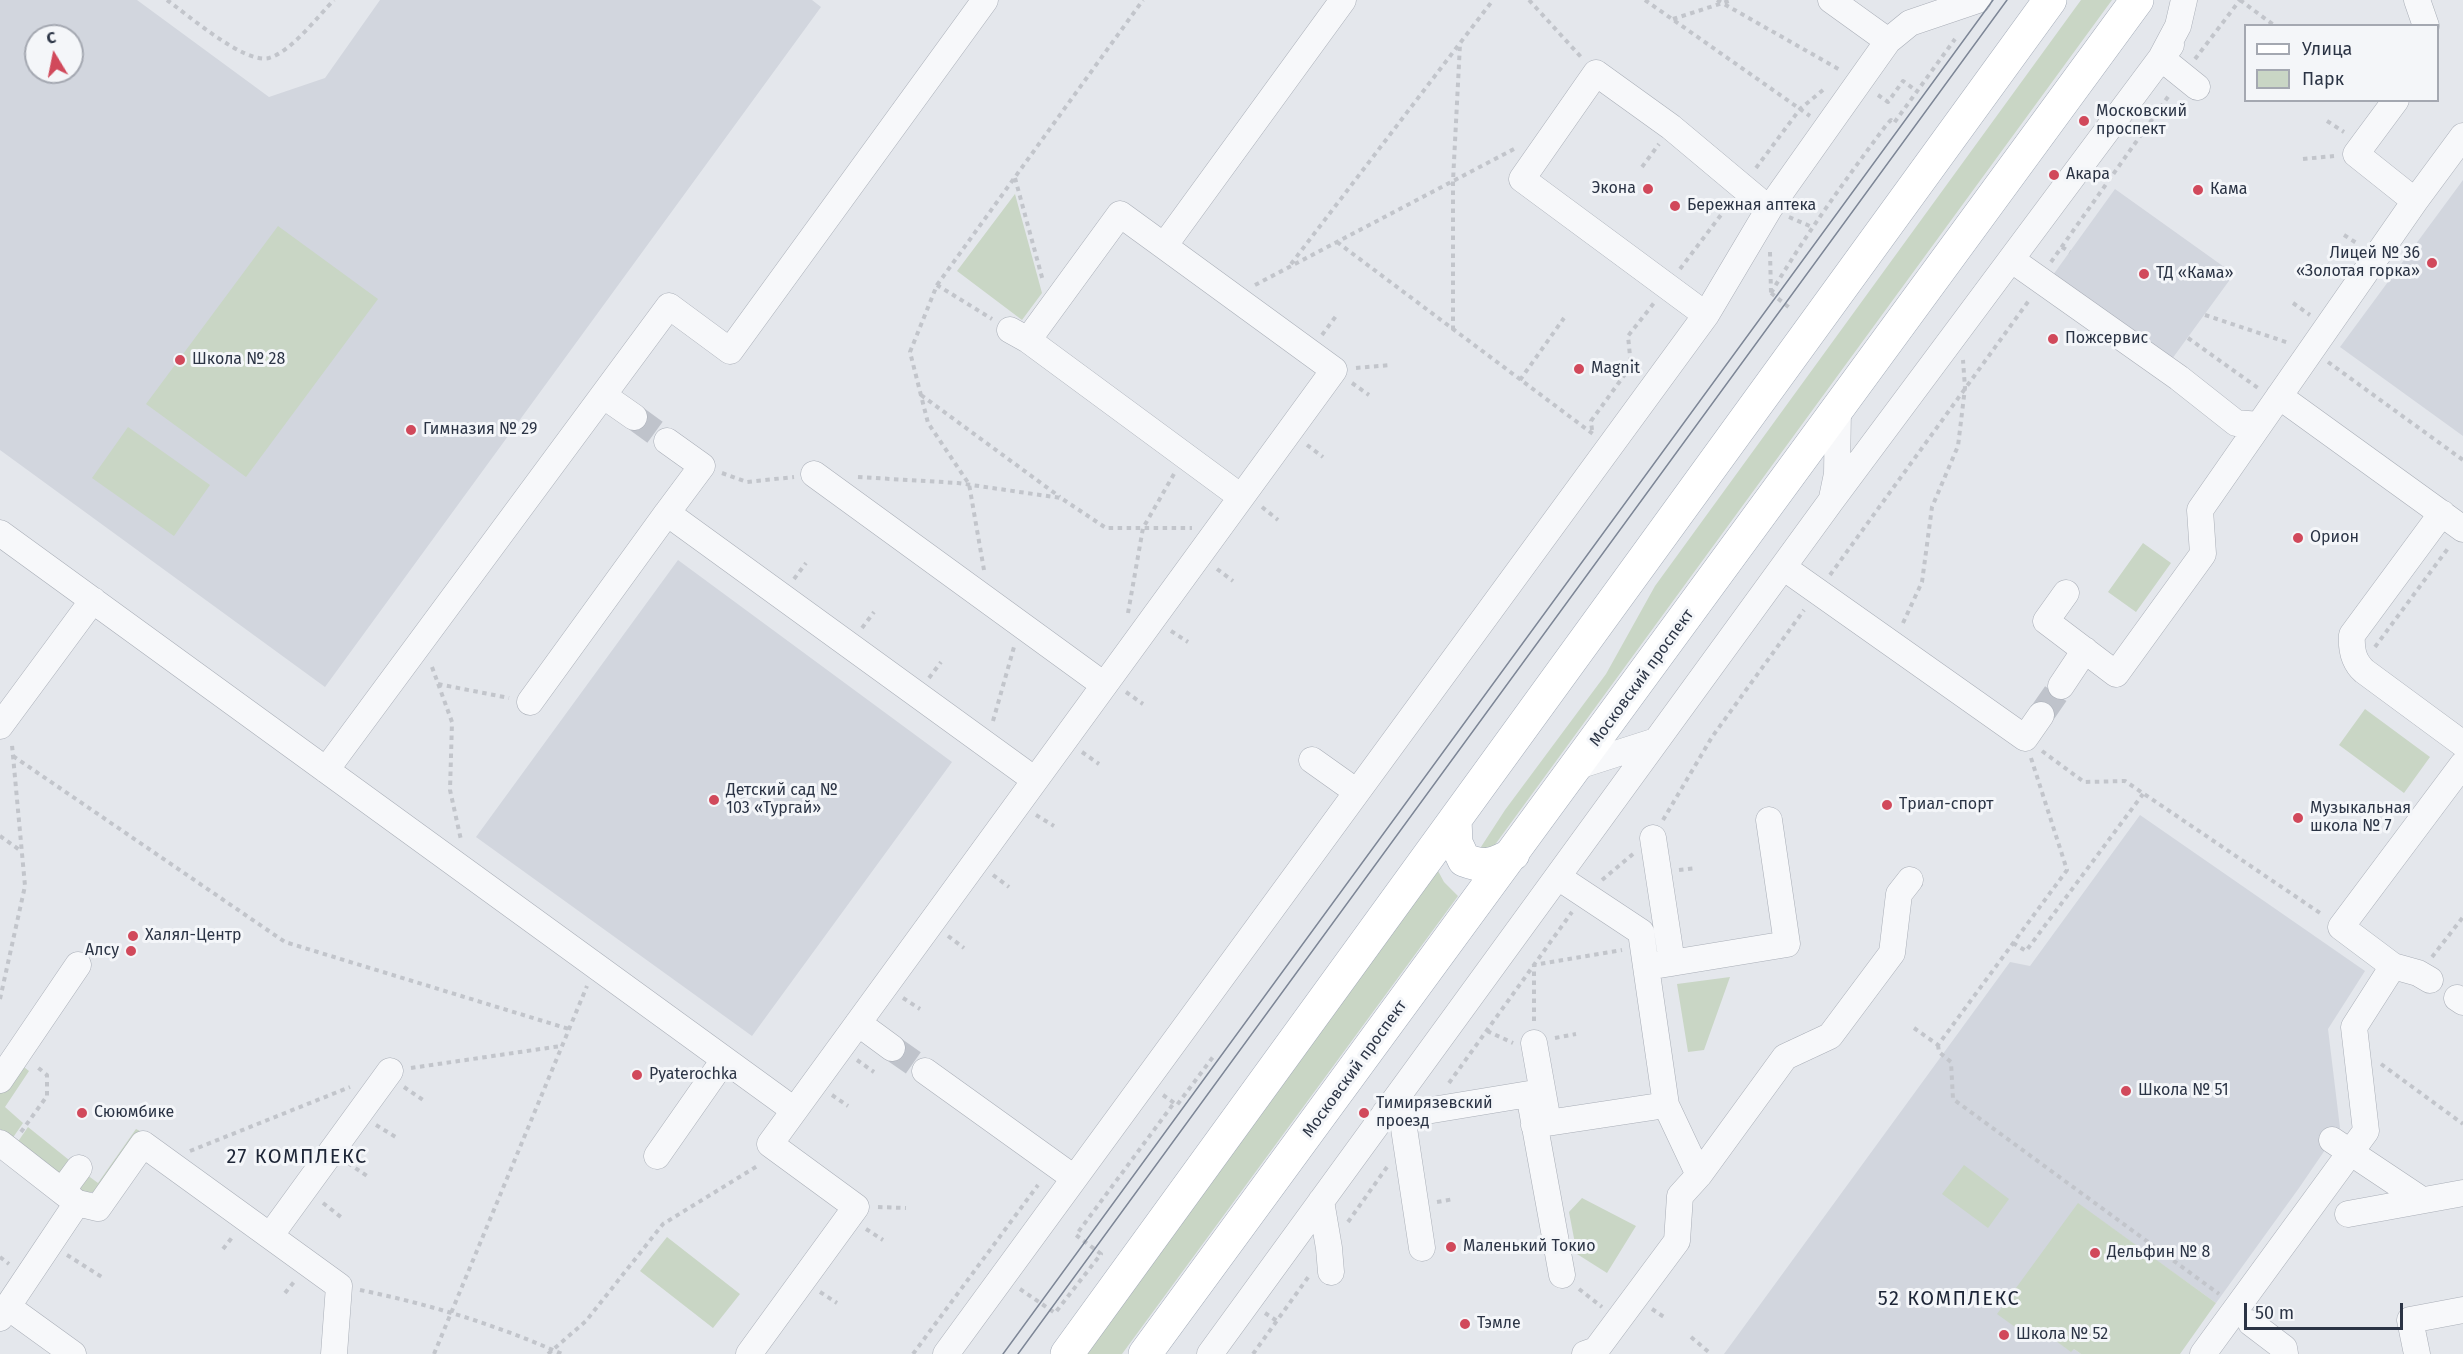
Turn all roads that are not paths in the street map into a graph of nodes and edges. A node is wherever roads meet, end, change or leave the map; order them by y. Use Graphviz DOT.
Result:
graph roads {
  1 [pos="985,0"];
  2 [pos="1343,0"];
  3 [pos="1831,0"];
  4 [pos="1978,0"];
  5 [pos="2050,0"];
  6 [pos="2137,0"];
  7 [pos="2184,0"];
  8 [pos="2201,0"];
  9 [pos="1887,41"];
  10 [pos="2161,58"];
  11 [pos="2190,82"];
  12 [pos="2395,102"];
  13 [pos="2463,136"];
  14 [pos="2415,201"];
  15 [pos="1769,209"];
  16 [pos="1164,246"];
  17 [pos="2012,260"];
  18 [pos="1706,315"];
  19 [pos="604,396"];
  20 [pos="2277,398"];
  21 [pos="1838,408"];
  22 [pos="634,417"];
  23 [pos="2259,425"];
  24 [pos="667,441"];
  25 [pos="813,474"];
  26 [pos="1241,497"];
  27 [pos="1831,501"];
  28 [pos="667,513"];
  29 [pos="2442,513"];
  30 [pos="2463,528"];
  31 [pos="0,533"];
  32 [pos="1783,567"];
  33 [pos="2066,593"];
  34 [pos="93,600"];
  35 [pos="2085,650"];
  36 [pos="1104,685"];
  37 [pos="2061,686"];
  38 [pos="530,702"];
  39 [pos="2041,715"];
  40 [pos="4,720"];
  41 [pos="1656,741"];
  42 [pos="2463,744"];
  43 [pos="1312,759"];
  44 [pos="2463,764"];
  45 [pos="1578,766"];
  46 [pos="326,770"];
  47 [pos="1035,780"];
  48 [pos="1357,792"];
  49 [pos="1455,820"];
  50 [pos="1769,820"];
  51 [pos="1653,838"];
  52 [pos="1513,854"];
  53 [pos="1558,877"];
  54 [pos="1910,880"];
  55 [pos="1646,956"];
  56 [pos="1672,963"];
  57 [pos="78,965"];
  58 [pos="2393,966"];
  59 [pos="2424,977"];
  60 [pos="858,1023"];
  61 [pos="1534,1043"];
  62 [pos="892,1048"];
  63 [pos="724,1060"];
  64 [pos="390,1071"];
  65 [pos="925,1071"];
  66 [pos="0,1080"];
  67 [pos="1666,1105"];
  68 [pos="794,1110"];
  69 [pos="1394,1114"];
  70 [pos="1541,1124"];
  71 [pos="0,1143"];
  72 [pos="2341,1146"];
  73 [pos="657,1156"];
  74 [pos="79,1168"];
  75 [pos="1064,1171"];
  76 [pos="1699,1175"];
  77 [pos="2463,1193"];
  78 [pos="69,1197"];
  79 [pos="2422,1200"];
  80 [pos="1321,1201"];
  81 [pos="2348,1214"];
  82 [pos="270,1236"];
  83 [pos="1422,1248"];
  84 [pos="1331,1272"];
  85 [pos="1562,1275"];
  86 [pos="2463,1310"];
  87 [pos="4,1313"];
  88 [pos="2244,1315"];
  89 [pos="73,1354"];
  90 [pos="334,1354"];
  91 [pos="749,1354"];
  92 [pos="945,1354"];
  93 [pos="1067,1354"];
  94 [pos="1145,1354"];
  95 [pos="1210,1354"];
  96 [pos="1585,1354"];
  97 [pos="2203,1354"];
  98 [pos="2285,1354"];
  99 [pos="2417,1354"];
  1 -- 19 [label="street"];
  2 -- 16 [label="street"];
  3 -- 9 [label="street"];
  4 -- 9 [label="street"];
  5 -- 49 [label="main road"];
  6 -- 21 [label="main road, Московский проспект"];
  7 -- 10 [label="street"];
  8 -- 10 [label="street"];
  9 -- 15 [label="street"];
  10 -- 11 [label="street"];
  10 -- 17 [label="street"];
  12 -- 14 [label="street"];
  13 -- 14 [label="street"];
  14 -- 20 [label="street"];
  15 -- 18 [label="street"];
  15 -- 18 [label="street"];
  16 -- 26 [label="street"];
  16 -- 26 [label="street"];
  17 -- 23 [label="street"];
  17 -- 27 [label="street"];
  18 -- 48 [label="street"];
  19 -- 22 [label="street"];
  19 -- 46 [label="street"];
  20 -- 23 [label="street"];
  20 -- 29 [label="street"];
  21 -- 27 [label="street"];
  21 -- 45 [label="main road, Московский проспект"];
  23 -- 35 [label="street"];
  24 -- 28 [label="street"];
  25 -- 36 [label="street"];
  26 -- 36 [label="street"];
  27 -- 32 [label="street"];
  28 -- 38 [label="street"];
  28 -- 47 [label="street"];
  29 -- 30 [label="street"];
  29 -- 42 [label="street"];
  31 -- 34 [label="street"];
  32 -- 39 [label="street"];
  32 -- 41 [label="street"];
  33 -- 35 [label="street"];
  34 -- 40 [label="street"];
  34 -- 46 [label="street"];
  35 -- 37 [label="street"];
  36 -- 47 [label="street"];
  41 -- 45 [label="street"];
  41 -- 53 [label="street"];
  43 -- 48 [label="street"];
  44 -- 58 [label="street"];
  45 -- 52 [label="main road, Московский проспект"];
  46 -- 63 [label="street"];
  47 -- 60 [label="street"];
  48 -- 75 [label="street"];
  49 -- 52 [label="main road"];
  49 -- 93 [label="main road"];
  50 -- 56 [label="street"];
  51 -- 56 [label="street"];
  52 -- 94 [label="main road, Московский проспект"];
  53 -- 55 [label="street"];
  53 -- 69 [label="street"];
  54 -- 76 [label="street"];
  55 -- 56 [label="street"];
  55 -- 67 [label="street"];
  57 -- 66 [label="street"];
  58 -- 59 [label="street"];
  58 -- 72 [label="street"];
  60 -- 62 [label="street"];
  60 -- 68 [label="street"];
  61 -- 70 [label="street"];
  63 -- 68 [label="street"];
  63 -- 73 [label="street"];
  64 -- 82 [label="street"];
  65 -- 75 [label="street"];
  67 -- 70 [label="street"];
  67 -- 76 [label="street"];
  68 -- 91 [label="street"];
  69 -- 70 [label="street"];
  69 -- 80 [label="street"];
  69 -- 83 [label="street"];
  70 -- 85 [label="street"];
  71 -- 78 [label="street"];
  72 -- 79 [label="street"];
  72 -- 88 [label="street"];
  74 -- 78 [label="street"];
  75 -- 92 [label="street"];
  76 -- 96 [label="street"];
  77 -- 79 [label="street"];
  78 -- 82 [label="street"];
  78 -- 87 [label="street"];
  79 -- 81 [label="street"];
  80 -- 84 [label="street"];
  80 -- 95 [label="street"];
  82 -- 90 [label="street"];
  86 -- 99 [label="street"];
  87 -- 89 [label="street"];
  88 -- 97 [label="street"];
  88 -- 98 [label="street"];
}
